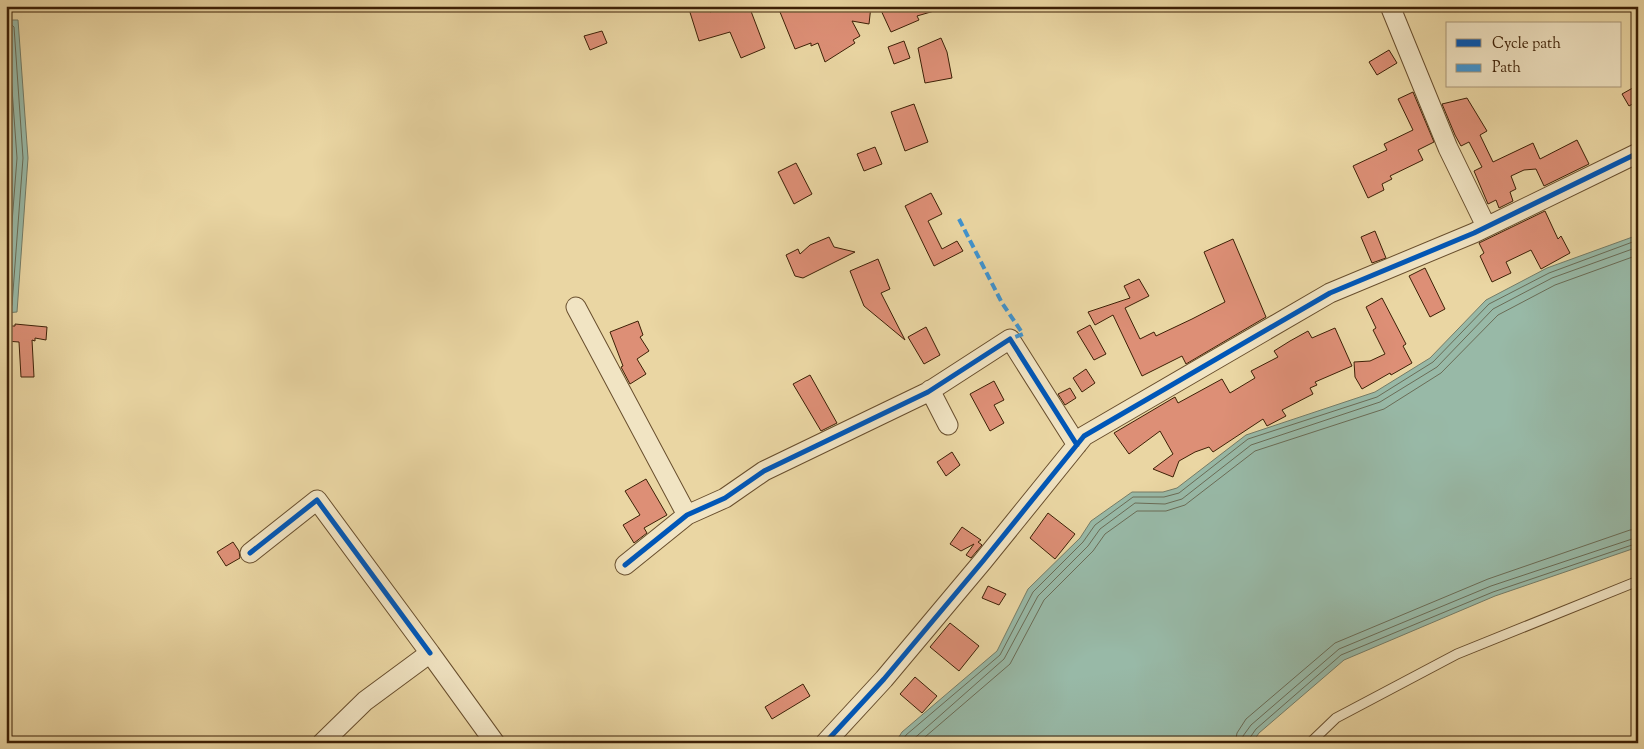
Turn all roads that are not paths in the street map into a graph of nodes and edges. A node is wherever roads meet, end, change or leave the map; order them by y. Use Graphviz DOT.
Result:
graph roads {
  1 [pos="1390,6"];
  2 [pos="1638,152"];
  3 [pos="1486,226"];
  4 [pos="576,307"];
  5 [pos="930,390"];
  6 [pos="948,425"];
  7 [pos="1077,445"];
  8 [pos="687,515"];
  9 [pos="250,554"];
  10 [pos="625,565"];
  11 [pos="1638,581"];
  12 [pos="430,653"];
  13 [pos="322,743"];
  14 [pos="495,743"];
  15 [pos="825,743"];
  16 [pos="1310,743"];
  1 -- 3 [label="street"];
  2 -- 3 [label="street"];
  3 -- 7 [label="street"];
  4 -- 8 [label="street"];
  5 -- 6 [label="street"];
  5 -- 7 [label="street"];
  5 -- 8 [label="street"];
  7 -- 15 [label="street"];
  8 -- 10 [label="street"];
  9 -- 12 [label="street"];
  11 -- 16 [label="lane"];
  12 -- 13 [label="street"];
  12 -- 14 [label="street"];
}
